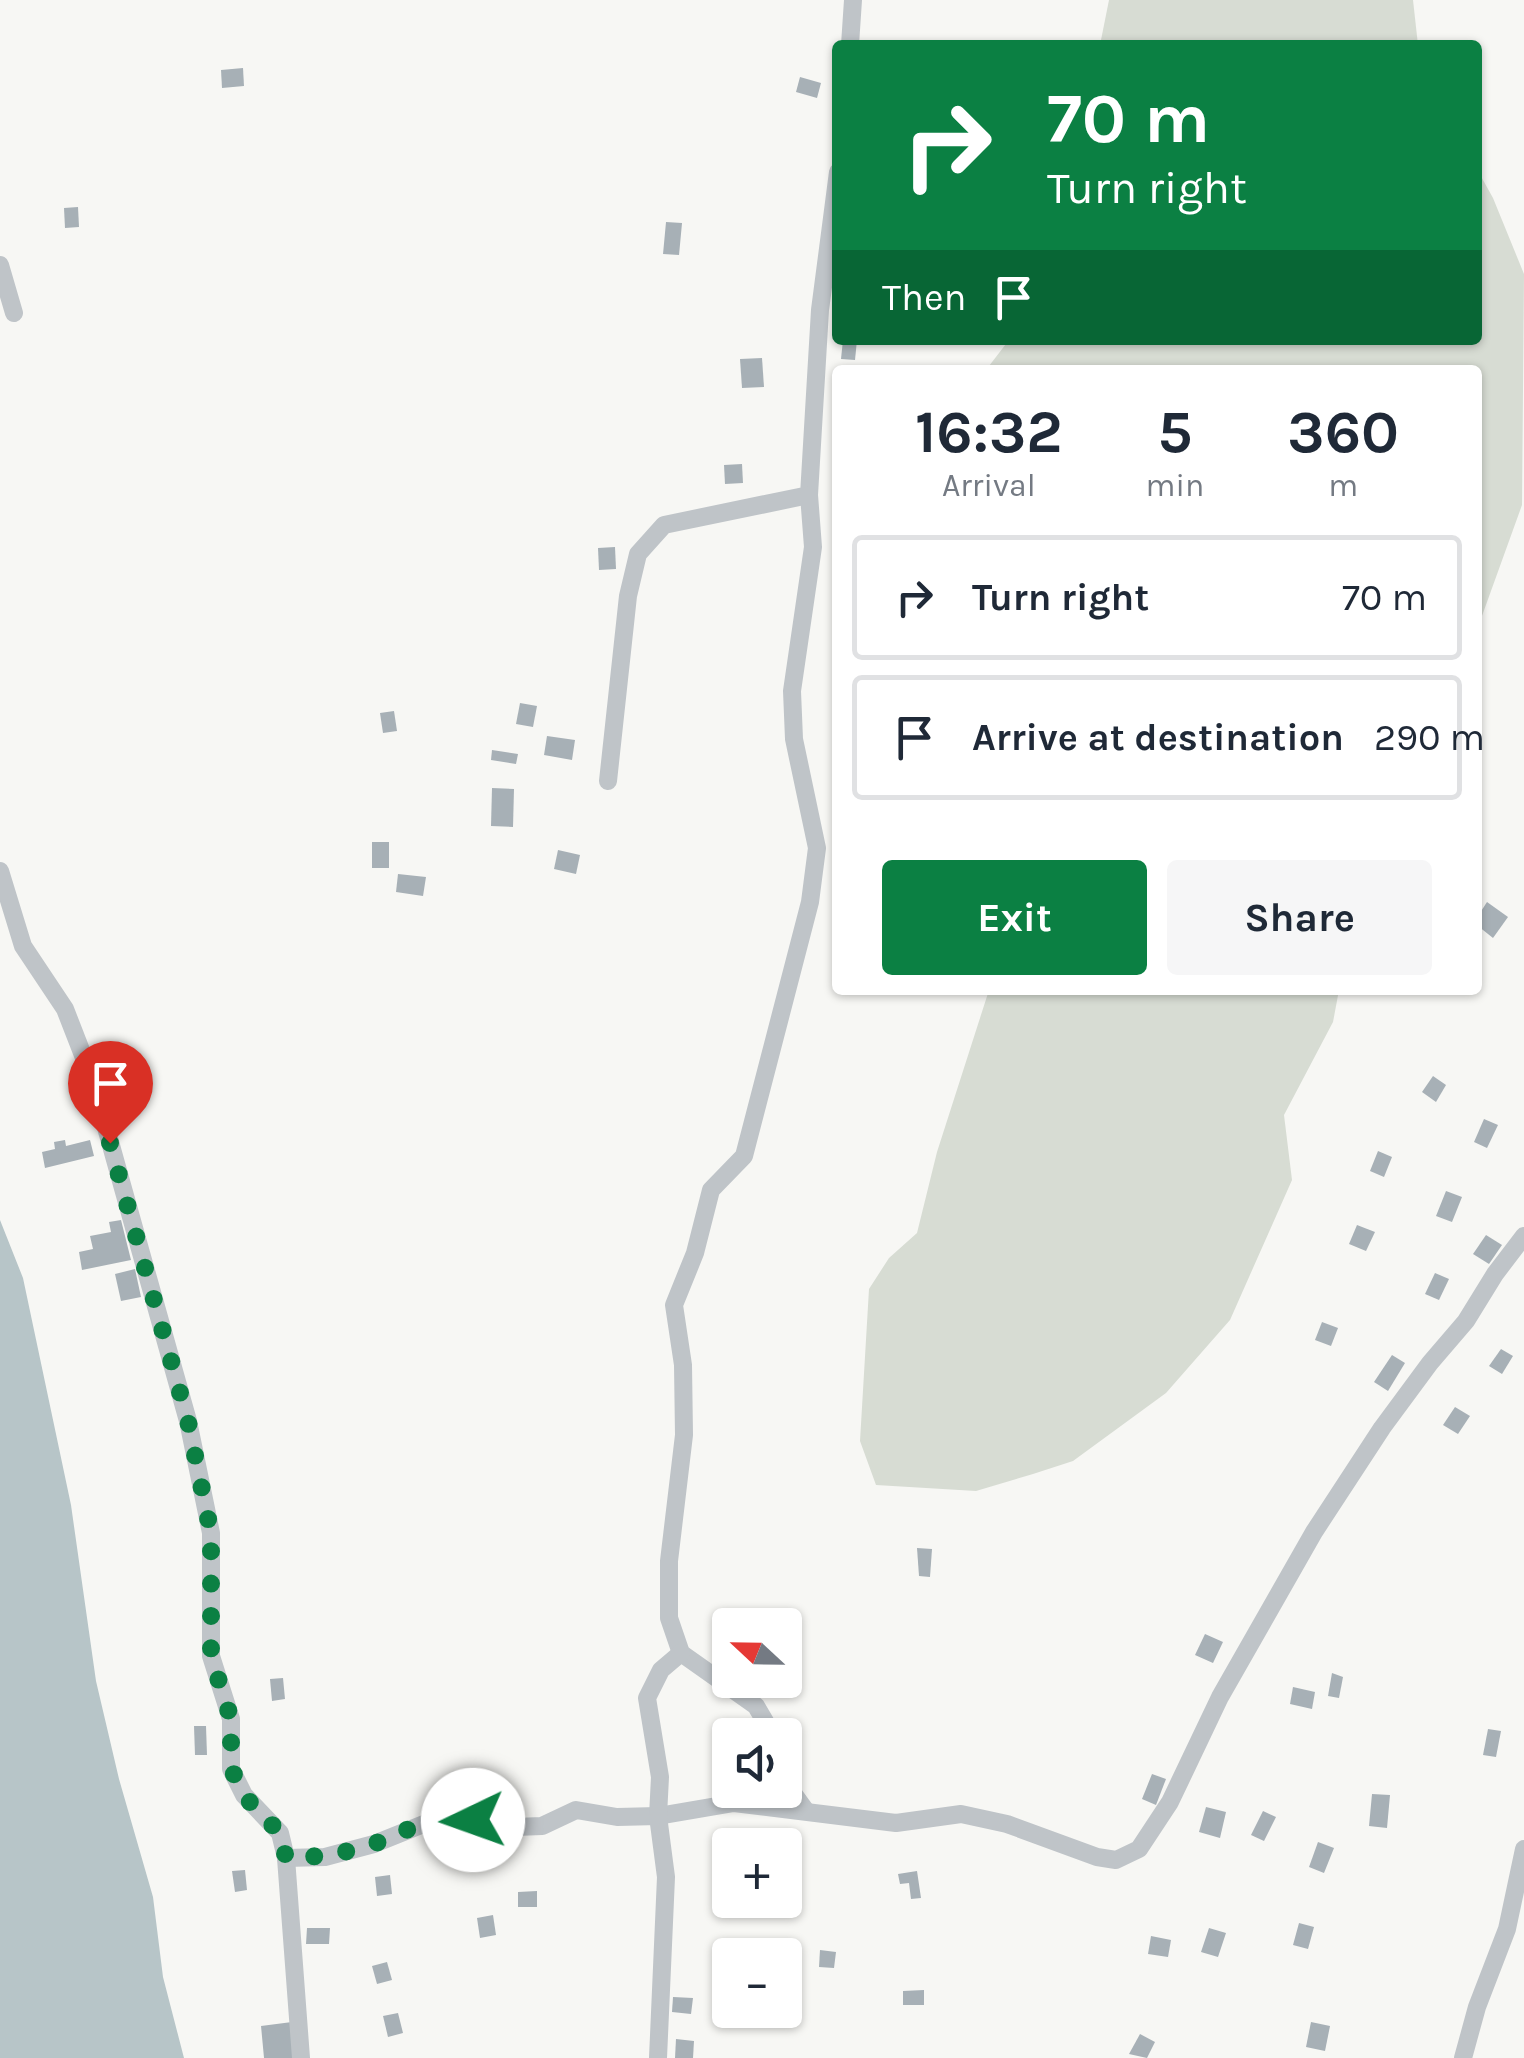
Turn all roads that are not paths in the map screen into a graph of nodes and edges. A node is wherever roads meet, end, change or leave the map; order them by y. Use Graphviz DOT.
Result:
graph roads {
  1 [pos="852,0"];
  2 [pos="850,40"];
  3 [pos="832,218"];
  4 [pos="0,266"];
  5 [pos="14,314"];
  6 [pos="810,495"];
  7 [pos="608,781"];
  8 [pos="0,871"];
  9 [pos="1524,1236"];
  10 [pos="681,1653"];
  11 [pos="763,1718"];
  12 [pos="802,1806"];
  13 [pos="806,1812"];
  14 [pos="658,1816"];
  15 [pos="1524,1849"];
  16 [pos="286,1858"];
  17 [pos="301,2058"];
  18 [pos="658,2058"];
  19 [pos="1463,2058"];
  1 -- 2 [label="street"];
  3 -- 6 [label="street"];
  4 -- 5 [label="street"];
  6 -- 7 [label="street"];
  6 -- 10 [label="street"];
  8 -- 16 [label="street"];
  9 -- 13 [label="street"];
  10 -- 11 [label="street"];
  10 -- 14 [label="street"];
  12 -- 13 [label="street"];
  13 -- 14 [label="street"];
  14 -- 16 [label="street"];
  14 -- 18 [label="street"];
  15 -- 19 [label="street"];
  16 -- 17 [label="street"];
}
